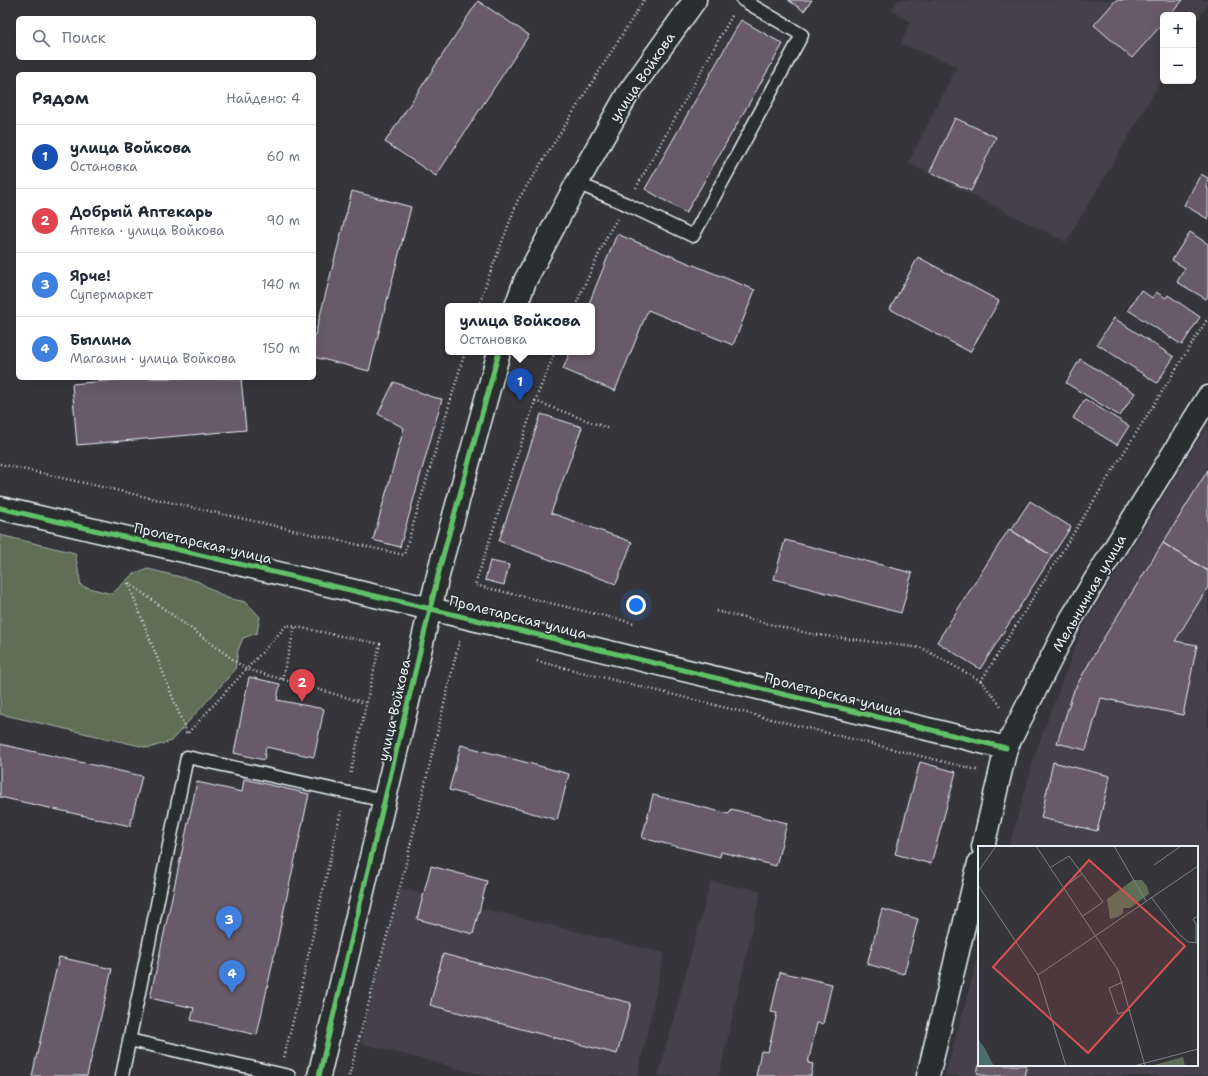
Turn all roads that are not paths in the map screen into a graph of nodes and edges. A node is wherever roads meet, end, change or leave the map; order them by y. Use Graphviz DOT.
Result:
graph roads {
  1 [pos="695,0"];
  2 [pos="743,0"];
  3 [pos="577,183"];
  4 [pos="517,303"];
  5 [pos="498,355"];
  6 [pos="1208,397"];
  7 [pos="0,508"];
  8 [pos="431,608"];
  9 [pos="1006,748"];
  10 [pos="385,801"];
  11 [pos="983,846"];
  12 [pos="978,866"];
  13 [pos="129,1040"];
  14 [pos="122,1076"];
  15 [pos="289,1076"];
  16 [pos="319,1076"];
  17 [pos="928,1076"];
  1 -- 3 [label="street, улица Войкова"];
  2 -- 3 [label="lane"];
  3 -- 4 [label="street, улица Войкова"];
  5 -- 8 [label="street, улица Войкова"];
  6 -- 9 [label="street, Мельничная улица"];
  7 -- 8 [label="street, Пролетарская улица"];
  8 -- 9 [label="street, Пролетарская улица"];
  8 -- 10 [label="street, улица Войкова"];
  9 -- 11 [label="street, Мельничная улица"];
  10 -- 13 [label="lane"];
  10 -- 16 [label="street, улица Войкова"];
  12 -- 17 [label="street"];
  13 -- 14 [label="lane"];
  13 -- 15 [label="lane"];
}
